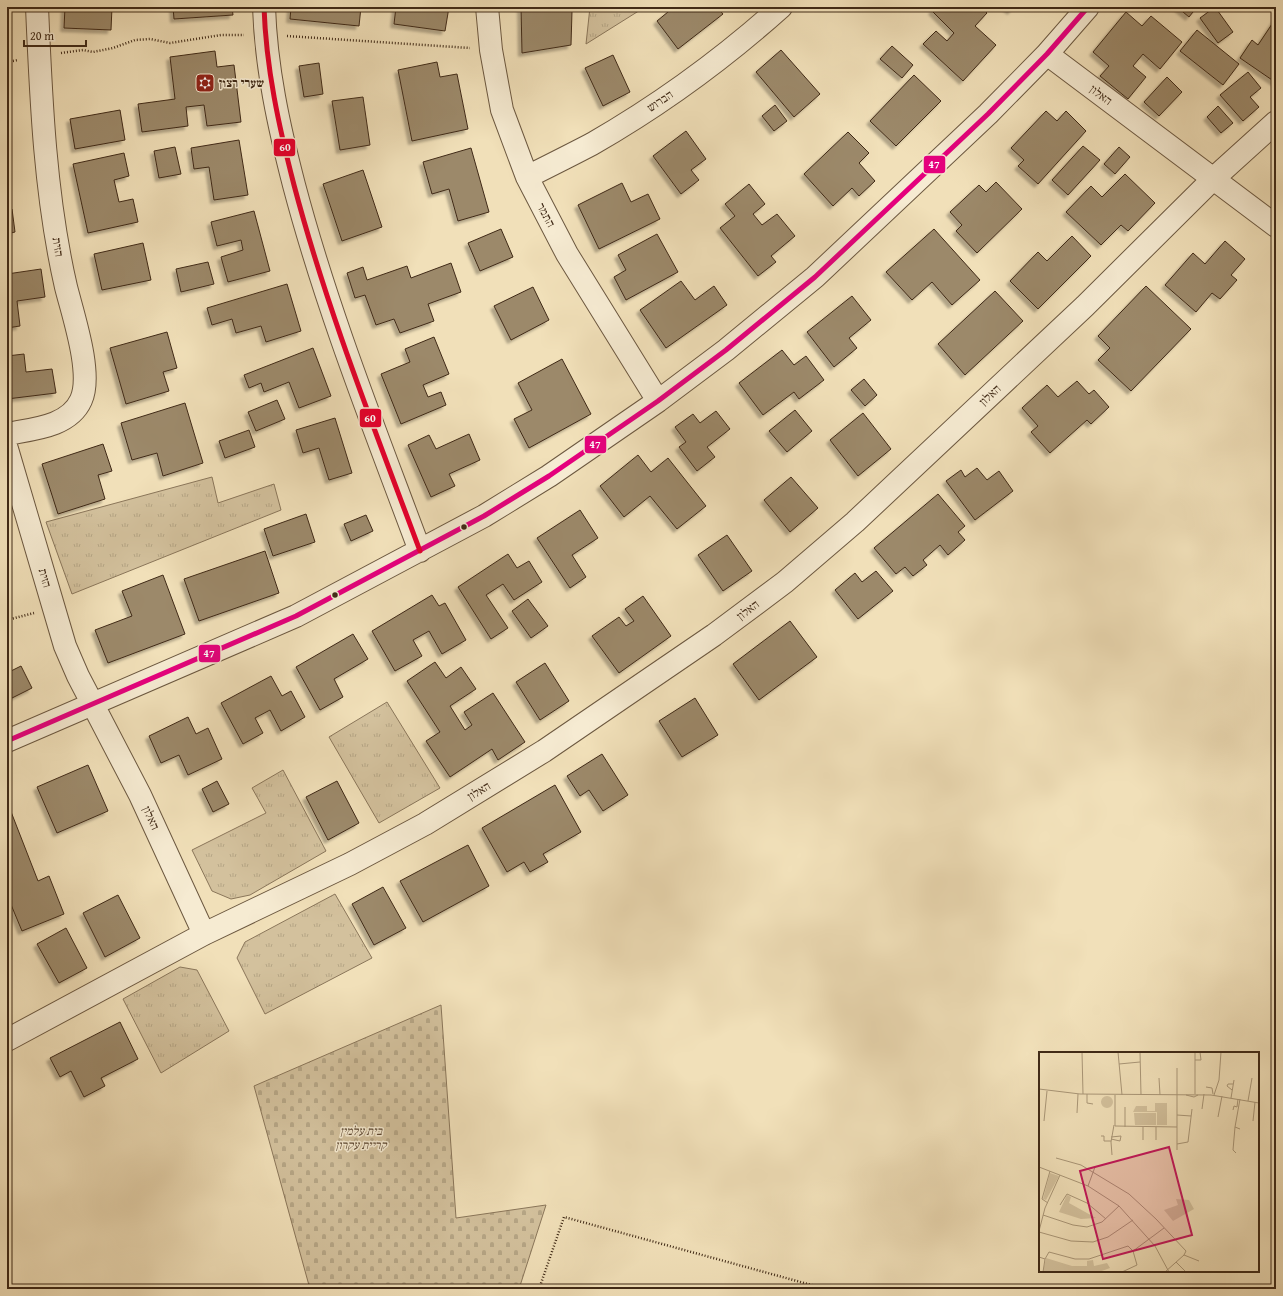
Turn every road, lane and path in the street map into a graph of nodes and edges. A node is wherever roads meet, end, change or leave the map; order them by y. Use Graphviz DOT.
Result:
graph roads {
  1 [pos="37,7"];
  2 [pos="264,7"];
  3 [pos="487,7"];
  4 [pos="781,7"];
  5 [pos="1088,7"];
  6 [pos="266,34"];
  7 [pos="491,50"];
  8 [pos="1047,54"];
  9 [pos="39,56"];
  10 [pos="7,62"];
  11 [pos="1276,122"];
  12 [pos="528,177"];
  13 [pos="1213,179"];
  14 [pos="1276,226"];
  15 [pos="658,401"];
  16 [pos="7,434"];
  17 [pos="7,449"];
  18 [pos="420,552"];
  19 [pos="54,609"];
  20 [pos="7,620"];
  21 [pos="93,703"];
  22 [pos="7,741"];
  23 [pos="204,934"];
  24 [pos="7,1040"];
  25 [pos="539,1289"];
  26 [pos="826,1289"];
  1 -- 9 [label="street, הזית"];
  2 -- 6 [label="street"];
  3 -- 7 [label="street, התמר"];
  4 -- 12 [label="street, הברוש"];
  5 -- 8 [label="street"];
  6 -- 7 [label="path"];
  6 -- 9 [label="path"];
  6 -- 18 [label="street"];
  7 -- 12 [label="street, התמר"];
  8 -- 13 [label="street, האלון"];
  8 -- 15 [label="street"];
  9 -- 10 [label="path"];
  9 -- 16 [label="street, הזית"];
  11 -- 13 [label="street, האלון"];
  12 -- 15 [label="street, התמר"];
  13 -- 14 [label="street, האלון"];
  13 -- 23 [label="street, האלון"];
  15 -- 18 [label="street"];
  17 -- 19 [label="street, הזית"];
  18 -- 21 [label="street"];
  19 -- 20 [label="path"];
  19 -- 21 [label="street, הזית"];
  21 -- 22 [label="street"];
  21 -- 23 [label="street, האלון"];
  23 -- 24 [label="street, האלון"];
  25 -- 26 [label="path"];
}
